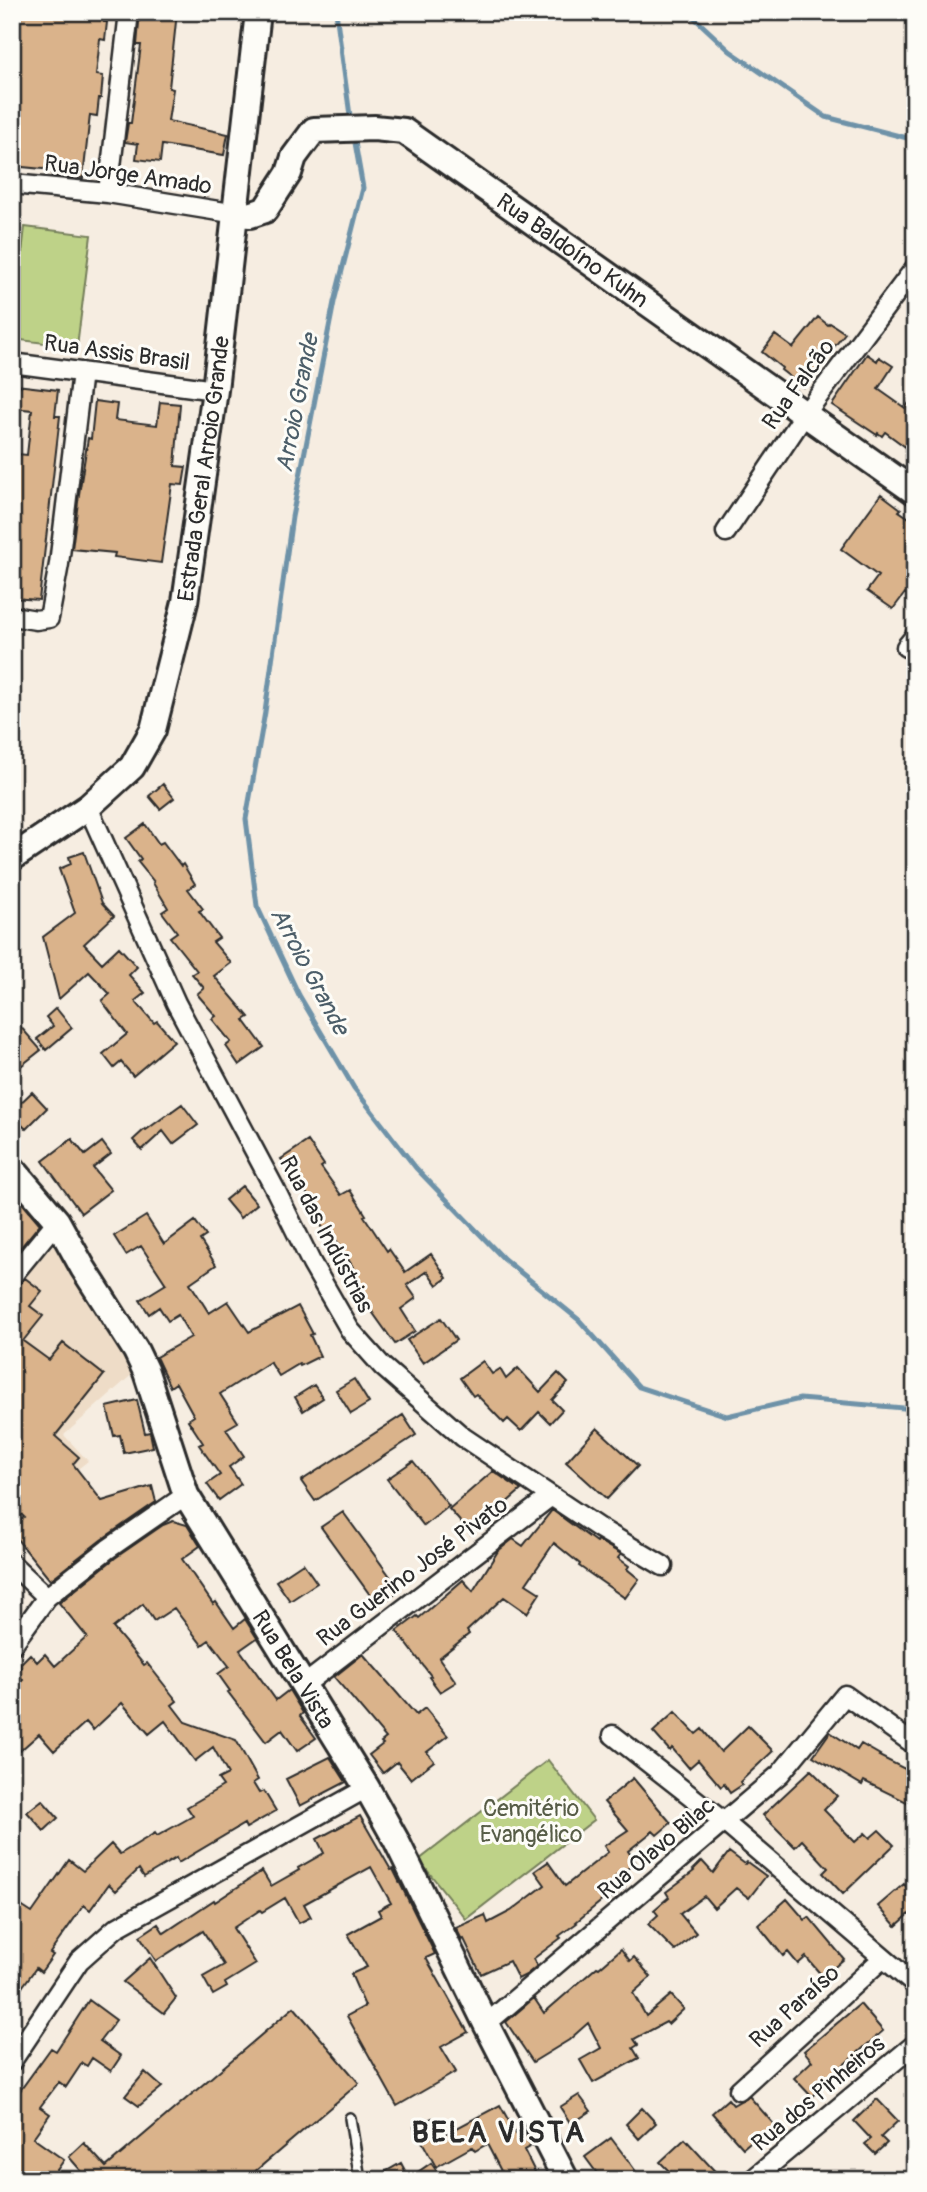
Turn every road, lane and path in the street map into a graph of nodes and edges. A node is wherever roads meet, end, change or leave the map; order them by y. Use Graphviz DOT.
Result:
graph roads {
  1 [pos="130,12"];
  2 [pos="258,12"];
  3 [pos="12,184"];
  4 [pos="108,193"];
  5 [pos="236,214"];
  6 [pos="915,268"];
  7 [pos="12,363"];
  8 [pos="82,372"];
  9 [pos="215,390"];
  10 [pos="805,414"];
  11 [pos="915,492"];
  12 [pos="726,532"];
  13 [pos="12,616"];
  14 [pos="88,807"];
  15 [pos="12,859"];
  16 [pos="12,1168"];
  17 [pos="57,1222"];
  18 [pos="12,1276"];
  19 [pos="186,1495"];
  20 [pos="551,1496"];
  21 [pos="12,1564"];
  22 [pos="663,1566"];
  23 [pos="47,1597"];
  24 [pos="12,1644"];
  25 [pos="304,1685"];
  26 [pos="613,1735"];
  27 [pos="915,1745"];
  28 [pos="367,1788"];
  29 [pos="724,1822"];
  30 [pos="882,1959"];
  31 [pos="915,1985"];
  32 [pos="486,2024"];
  33 [pos="915,2044"];
  34 [pos="12,2061"];
  35 [pos="739,2090"];
  36 [pos="350,2118"];
  37 [pos="363,2180"];
  38 [pos="566,2180"];
  39 [pos="752,2180"];
  1 -- 4 [label="street"];
  2 -- 5 [label="main road, Estrada Geral Arroio Grande"];
  3 -- 4 [label="street, Rua Jorge Amado"];
  4 -- 5 [label="street, Rua Jorge Amado"];
  5 -- 9 [label="main road, Estrada Geral Arroio Grande"];
  5 -- 10 [label="main road, Rua Baldoíno Kuhn"];
  6 -- 10 [label="street, Rua Falcão"];
  7 -- 8 [label="street, Rua Assis Brasil"];
  8 -- 9 [label="street, Rua Assis Brasil"];
  8 -- 13 [label="street"];
  9 -- 14 [label="main road, Estrada Geral Arroio Grande"];
  10 -- 11 [label="main road, Rua Baldoíno Kuhn"];
  10 -- 12 [label="street, Rua Falcão"];
  14 -- 15 [label="main road, Estrada Geral Arroio Grande"];
  14 -- 20 [label="street, Rua das Indústrias"];
  16 -- 17 [label="main road, Rua Bela Vista"];
  17 -- 18 [label="street"];
  17 -- 19 [label="main road, Rua Bela Vista"];
  19 -- 23 [label="street"];
  19 -- 25 [label="main road, Rua Bela Vista"];
  20 -- 22 [label="street, Rua das Indústrias"];
  20 -- 25 [label="street, Rua Guerino José Pivato"];
  21 -- 23 [label="street"];
  23 -- 24 [label="street"];
  25 -- 28 [label="main road, Rua Bela Vista"];
  26 -- 29 [label="street"];
  27 -- 29 [label="street, Rua Olavo Bilac"];
  28 -- 32 [label="main road, Rua Bela Vista"];
  28 -- 34 [label="street"];
  29 -- 30 [label="street"];
  29 -- 32 [label="street, Rua Olavo Bilac"];
  30 -- 31 [label="street"];
  30 -- 35 [label="street, Rua Paraíso"];
  32 -- 38 [label="main road, Rua Bela Vista"];
  33 -- 39 [label="street, Rua dos Pinheiros"];
  36 -- 37 [label="lane"];
}
